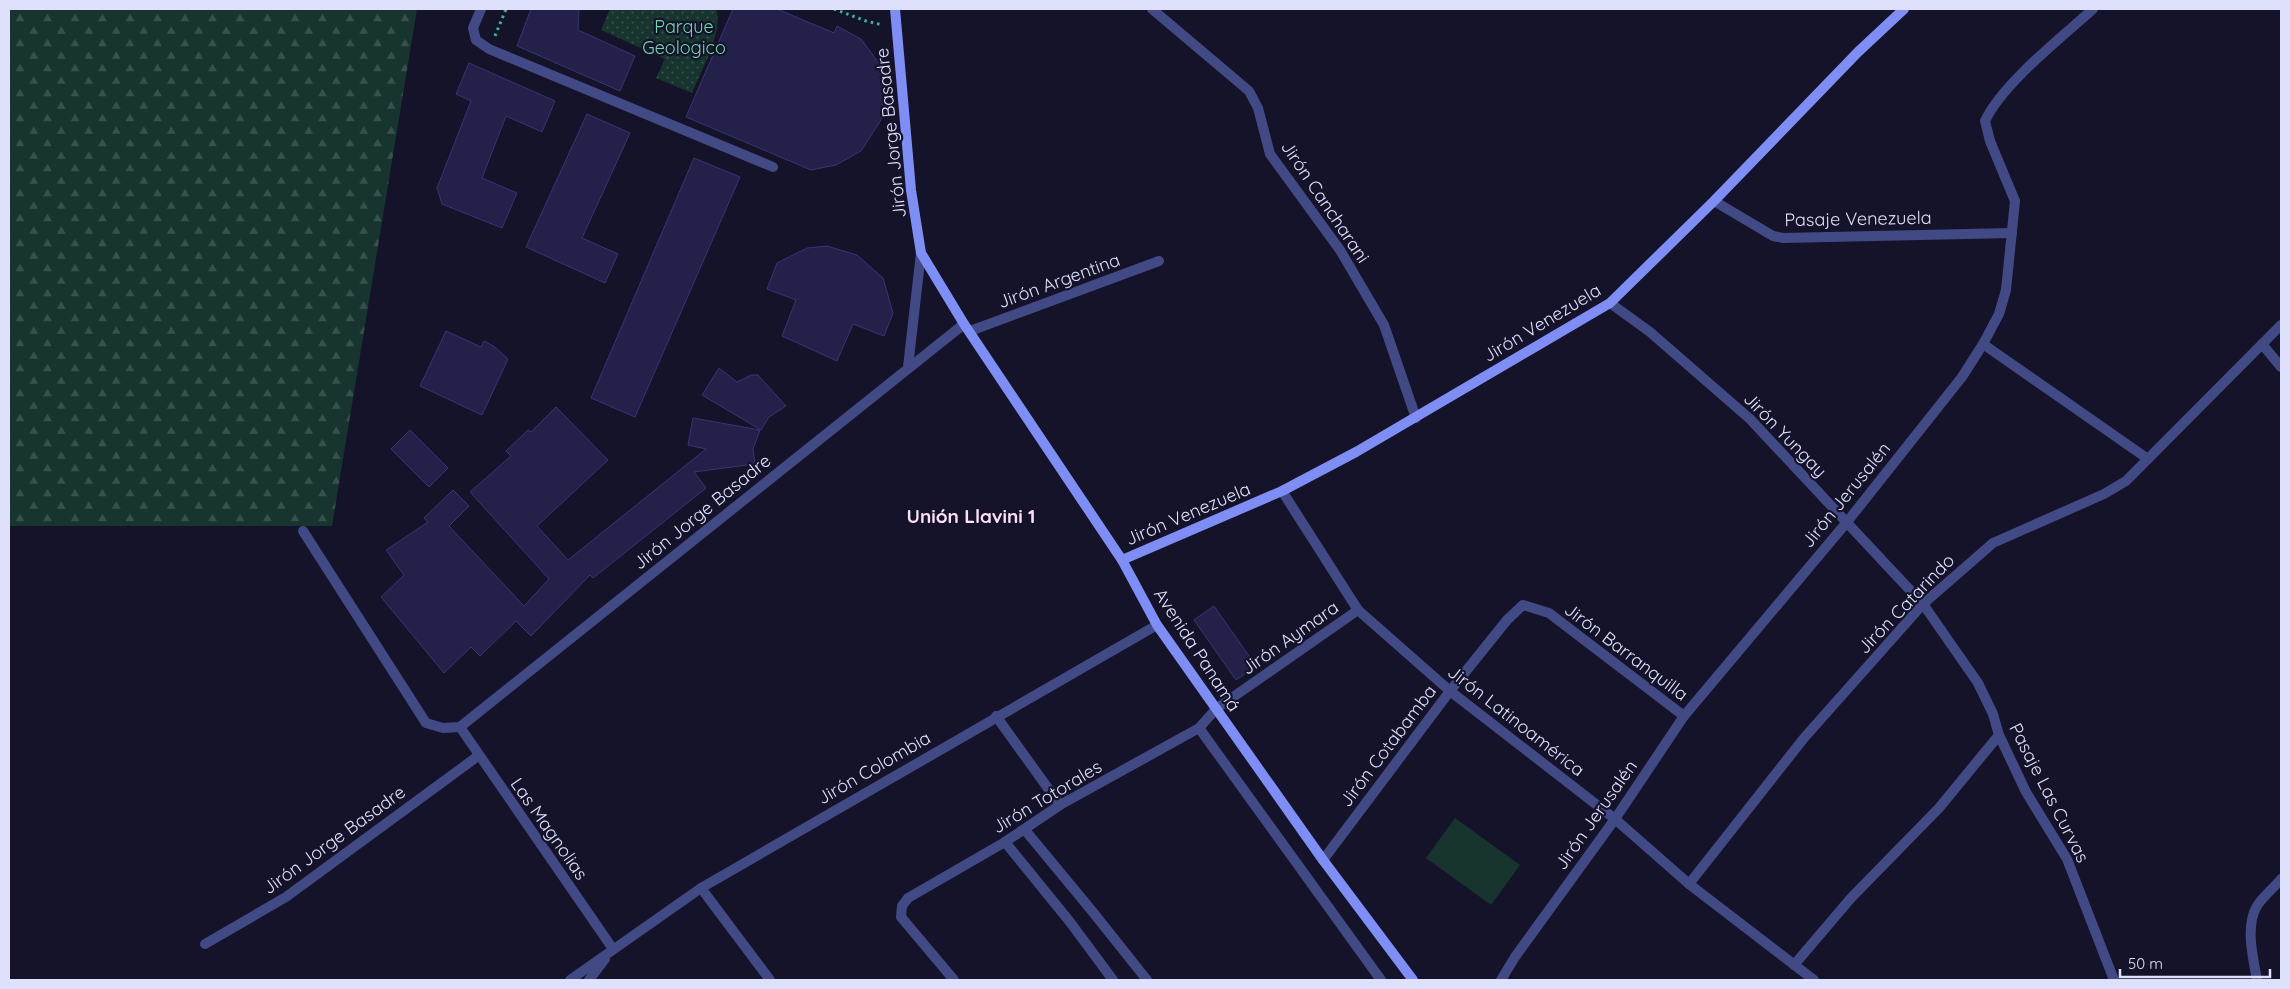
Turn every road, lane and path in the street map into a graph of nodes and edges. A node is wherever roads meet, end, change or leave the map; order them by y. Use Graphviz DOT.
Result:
graph roads {
  1 [pos="481,9"];
  2 [pos="506,9"];
  3 [pos="834,9"];
  4 [pos="895,9"];
  5 [pos="1152,9"];
  6 [pos="1904,9"];
  7 [pos="2093,9"];
  8 [pos="897,28"];
  9 [pos="490,49"];
  10 [pos="773,168"];
  11 [pos="1714,201"];
  12 [pos="2012,233"];
  13 [pos="921,253"];
  14 [pos="1159,262"];
  15 [pos="1610,303"];
  16 [pos="2281,325"];
  17 [pos="967,328"];
  18 [pos="1983,344"];
  19 [pos="2262,344"];
  20 [pos="908,367"];
  21 [pos="2281,367"];
  22 [pos="1416,418"];
  23 [pos="2148,459"];
  24 [pos="1282,491"];
  25 [pos="1847,522"];
  26 [pos="303,532"];
  27 [pos="1122,560"];
  28 [pos="1923,604"];
  29 [pos="1358,610"];
  30 [pos="1548,613"];
  31 [pos="1157,625"];
  32 [pos="1450,691"];
  33 [pos="1216,709"];
  34 [pos="996,716"];
  35 [pos="1684,716"];
  36 [pos="460,727"];
  37 [pos="1199,728"];
  38 [pos="1999,735"];
  39 [pos="478,756"];
  40 [pos="1060,805"];
  41 [pos="1615,819"];
  42 [pos="1024,830"];
  43 [pos="1005,842"];
  44 [pos="1323,860"];
  45 [pos="2281,879"];
  46 [pos="1689,884"];
  47 [pos="701,888"];
  48 [pos="205,944"];
  49 [pos="613,949"];
  50 [pos="1794,965"];
  51 [pos="570,980"];
  52 [pos="588,980"];
  53 [pos="770,980"];
  54 [pos="954,980"];
  55 [pos="1112,980"];
  56 [pos="1147,980"];
  57 [pos="1381,980"];
  58 [pos="1413,980"];
  59 [pos="1501,980"];
  60 [pos="1814,980"];
  61 [pos="2114,980"];
  62 [pos="2257,980"];
  1 -- 9 [label="street"];
  2 -- 9 [label="path"];
  3 -- 8 [label="path"];
  4 -- 8 [label="street, Jirón Jorge Basadre"];
  5 -- 22 [label="street, Jirón Cancharani"];
  6 -- 11 [label="street, Jirón Venezuela"];
  7 -- 12 [label="street, Jirón Jerusalén"];
  8 -- 13 [label="street, Jirón Jorge Basadre"];
  9 -- 10 [label="street"];
  11 -- 12 [label="street, Pasaje Venezuela"];
  11 -- 15 [label="street, Jirón Venezuela"];
  12 -- 18 [label="street, Jirón Jerusalén"];
  13 -- 17 [label="street, Avenida Panamá"];
  13 -- 20 [label="street"];
  14 -- 17 [label="street, Jirón Argentina"];
  15 -- 22 [label="street, Jirón Venezuela"];
  15 -- 25 [label="street, Jirón Yungay"];
  16 -- 19 [label="street, Jirón Catarindo"];
  17 -- 20 [label="street, Jirón Jorge Basadre"];
  17 -- 27 [label="street, Avenida Panamá"];
  18 -- 23 [label="street"];
  18 -- 25 [label="street, Jirón Jerusalén"];
  19 -- 21 [label="street"];
  19 -- 23 [label="street, Jirón Catarindo"];
  20 -- 36 [label="street, Jirón Jorge Basadre"];
  22 -- 24 [label="street, Jirón Venezuela"];
  23 -- 28 [label="street, Jirón Catarindo"];
  24 -- 27 [label="street, Jirón Venezuela"];
  24 -- 29 [label="street, Jirón Latinoamérica"];
  25 -- 28 [label="street, Jirón Yungay"];
  25 -- 35 [label="street, Jirón Jerusalén"];
  26 -- 36 [label="street"];
  27 -- 31 [label="street, Avenida Panamá"];
  28 -- 38 [label="street, Pasaje Las Curvas"];
  28 -- 46 [label="street, Jirón Catarindo"];
  29 -- 32 [label="street, Jirón Latinoamérica"];
  29 -- 33 [label="street, Jirón Aymara"];
  30 -- 32 [label="street, Jirón Cotabamba"];
  30 -- 35 [label="street, Jirón Barranquilla"];
  31 -- 33 [label="street, Avenida Panamá"];
  31 -- 34 [label="street, Jirón Colombia"];
  32 -- 41 [label="street, Jirón Latinoamérica"];
  32 -- 44 [label="street, Jirón Cotabamba"];
  33 -- 37 [label="street, Jirón Totorales"];
  33 -- 44 [label="street, Avenida Panamá"];
  34 -- 40 [label="street"];
  34 -- 47 [label="street, Jirón Colombia"];
  35 -- 41 [label="street, Jirón Jerusalén"];
  36 -- 39 [label="street, Las Magnolias"];
  37 -- 40 [label="street, Jirón Totorales"];
  37 -- 57 [label="street"];
  38 -- 50 [label="street"];
  38 -- 61 [label="street, Pasaje Las Curvas"];
  39 -- 48 [label="street, Jirón Jorge Basadre"];
  39 -- 49 [label="street, Las Magnolias"];
  40 -- 42 [label="street, Jirón Totorales"];
  41 -- 46 [label="street, Jirón Latinoamérica"];
  41 -- 59 [label="street, Jirón Jerusalén"];
  42 -- 43 [label="street, Jirón Totorales"];
  42 -- 56 [label="street"];
  43 -- 54 [label="street, Jirón Totorales"];
  43 -- 55 [label="street"];
  44 -- 58 [label="street, Avenida Panamá"];
  45 -- 62 [label="street"];
  46 -- 50 [label="street, Jirón Latinoamérica"];
  47 -- 49 [label="street, Jirón Colombia"];
  47 -- 53 [label="street"];
  49 -- 51 [label="street, Jirón Colombia"];
  49 -- 52 [label="street, Jirón Colombia"];
  50 -- 60 [label="street, Jirón Latinoamérica"];
}
